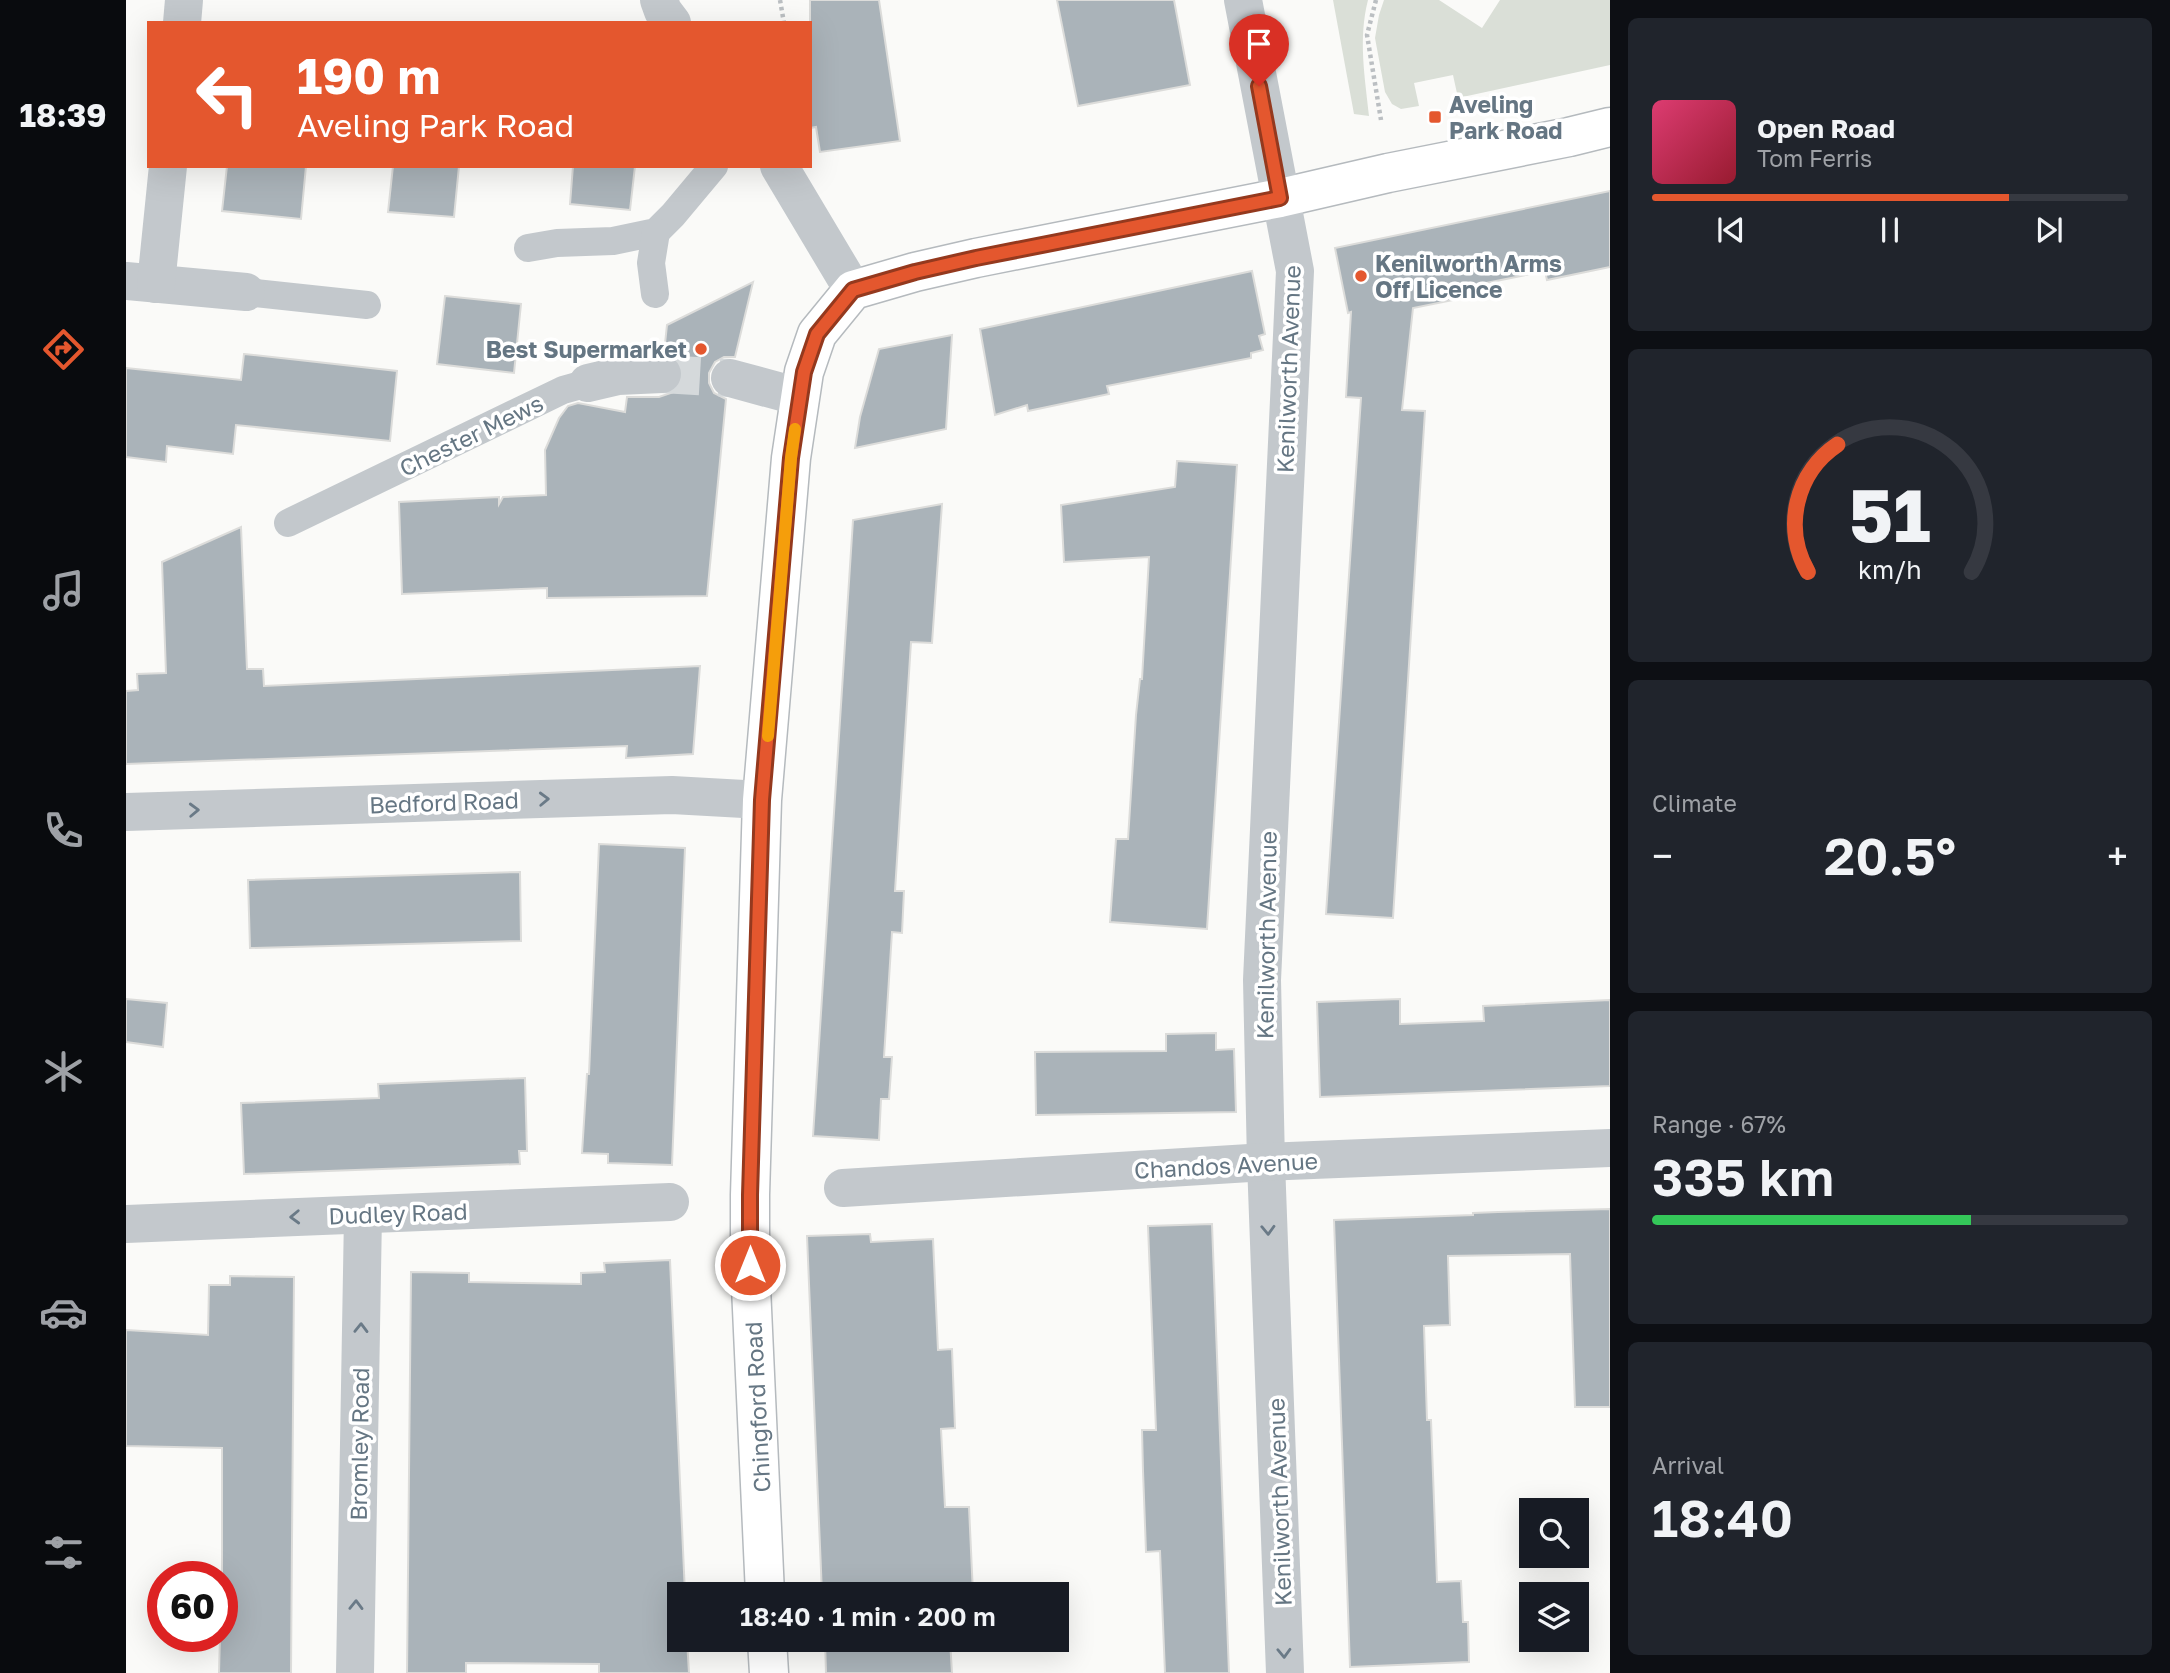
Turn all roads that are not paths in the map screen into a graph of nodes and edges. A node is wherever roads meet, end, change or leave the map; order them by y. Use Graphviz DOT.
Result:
graph roads {
  1 [pos="184,0"];
  2 [pos="659,0"];
  3 [pos="1243,0"];
  4 [pos="182,21"];
  5 [pos="670,21"];
  6 [pos="1610,127"];
  7 [pos="168,168"];
  8 [pos="712,168"];
  9 [pos="780,168"];
  10 [pos="1280,198"];
  11 [pos="656,232"];
  12 [pos="528,248"];
  13 [pos="141,282"];
  14 [pos="853,290"];
  15 [pos="246,292"];
  16 [pos="655,294"];
  17 [pos="367,305"];
  18 [pos="662,374"];
  19 [pos="730,378"];
  20 [pos="588,383"];
  21 [pos="800,397"];
  22 [pos="288,523"];
  23 [pos="762,800"];
  24 [pos="126,812"];
  25 [pos="1610,1147"];
  26 [pos="1266,1162"];
  27 [pos="843,1188"];
  28 [pos="670,1202"];
  29 [pos="363,1215"];
  30 [pos="126,1224"];
  31 [pos="764,1582"];
  32 [pos="768,1652"];
  33 [pos="355,1673"];
  34 [pos="769,1673"];
  35 [pos="1285,1673"];
  1 -- 4 [label="street"];
  2 -- 5 [label="street"];
  3 -- 10 [label="street"];
  6 -- 10 [label="main road"];
  7 -- 13 [label="street"];
  8 -- 11 [label="lane"];
  9 -- 14 [label="street"];
  10 -- 14 [label="main road"];
  10 -- 26 [label="street, Kenilworth Avenue"];
  11 -- 12 [label="lane"];
  11 -- 16 [label="lane"];
  13 -- 15 [label="street"];
  14 -- 21 [label="main road, Chingford Road"];
  15 -- 17 [label="lane"];
  18 -- 20 [label="street, Chester Mews"];
  19 -- 21 [label="street"];
  20 -- 22 [label="lane, Chester Mews"];
  21 -- 23 [label="main road, Chingford Road"];
  24 -- 23 [label="street, Bedford Road, one-way"];
  23 -- 31 [label="main road, Chingford Road"];
  25 -- 26 [label="street, Chandos Avenue"];
  26 -- 27 [label="street, Chandos Avenue"];
  26 -- 35 [label="street, Kenilworth Avenue, one-way"];
  28 -- 29 [label="street, Dudley Road"];
  29 -- 30 [label="street, Dudley Road, one-way"];
  33 -- 29 [label="street, Bromley Road, one-way"];
  32 -- 34 [label="main road"];
}
